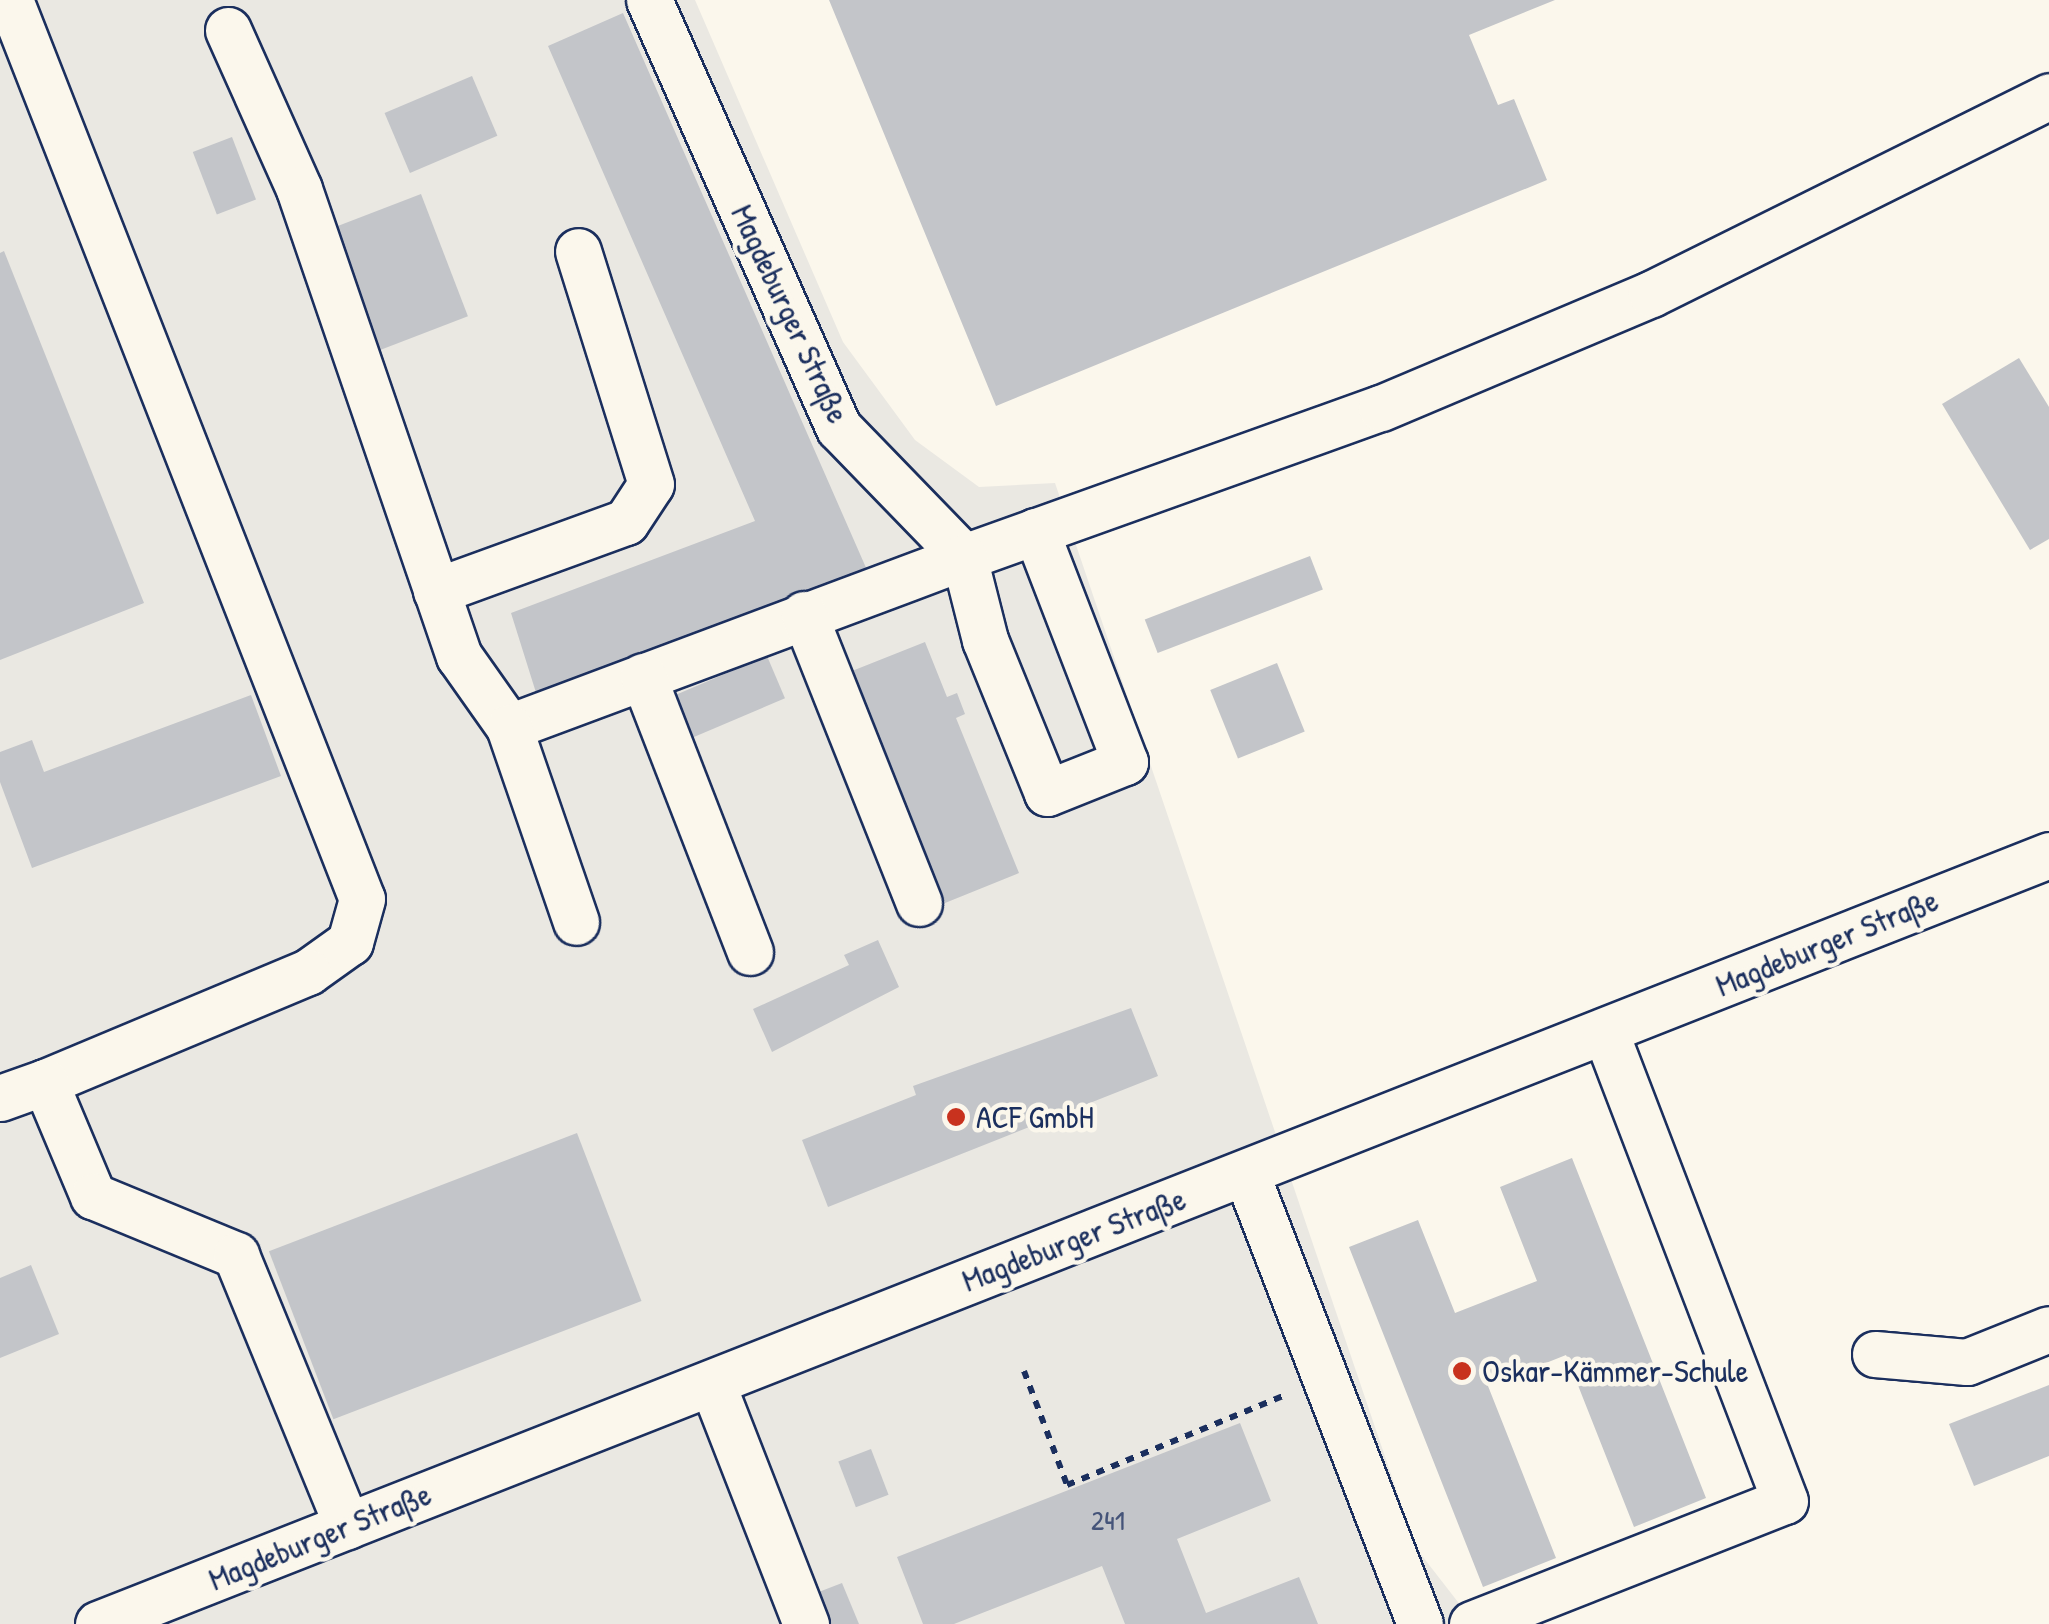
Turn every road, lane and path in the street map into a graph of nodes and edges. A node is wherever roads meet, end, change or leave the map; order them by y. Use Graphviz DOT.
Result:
graph roads {
  1 [pos="10,0"];
  2 [pos="650,0"];
  3 [pos="228,30"];
  4 [pos="2049,96"];
  5 [pos="578,251"];
  6 [pos="1036,531"];
  7 [pos="964,557"];
  8 [pos="436,590"];
  9 [pos="804,614"];
  10 [pos="643,676"];
  11 [pos="510,727"];
  12 [pos="2049,856"];
  13 [pos="919,903"];
  14 [pos="576,922"];
  15 [pos="750,952"];
  16 [pos="1605,1031"];
  17 [pos="45,1082"];
  18 [pos="0,1098"];
  19 [pos="1246,1172"];
  20 [pos="2049,1329"];
  21 [pos="1876,1354"];
  22 [pos="1024,1371"];
  23 [pos="1324,1380"];
  24 [pos="712,1382"];
  25 [pos="347,1526"];
  26 [pos="98,1624"];
  27 [pos="806,1624"];
  28 [pos="1420,1624"];
  29 [pos="1472,1624"];
  1 -- 17 [label="street"];
  2 -- 7 [label="street, Magdeburger Straße"];
  3 -- 8 [label="street"];
  4 -- 6 [label="street"];
  5 -- 8 [label="street"];
  6 -- 7 [label="street"];
  6 -- 7 [label="street"];
  7 -- 9 [label="street"];
  8 -- 11 [label="street"];
  9 -- 10 [label="street"];
  9 -- 13 [label="street"];
  10 -- 11 [label="street"];
  10 -- 15 [label="street"];
  11 -- 14 [label="street"];
  12 -- 16 [label="street, Magdeburger Straße"];
  16 -- 19 [label="street, Magdeburger Straße"];
  16 -- 29 [label="street"];
  17 -- 18 [label="street"];
  17 -- 25 [label="street"];
  19 -- 23 [label="street"];
  19 -- 24 [label="street, Magdeburger Straße"];
  20 -- 21 [label="street"];
  22 -- 23 [label="path"];
  23 -- 28 [label="street"];
  24 -- 25 [label="street, Magdeburger Straße"];
  24 -- 27 [label="street"];
  25 -- 26 [label="street, Magdeburger Straße"];
}
